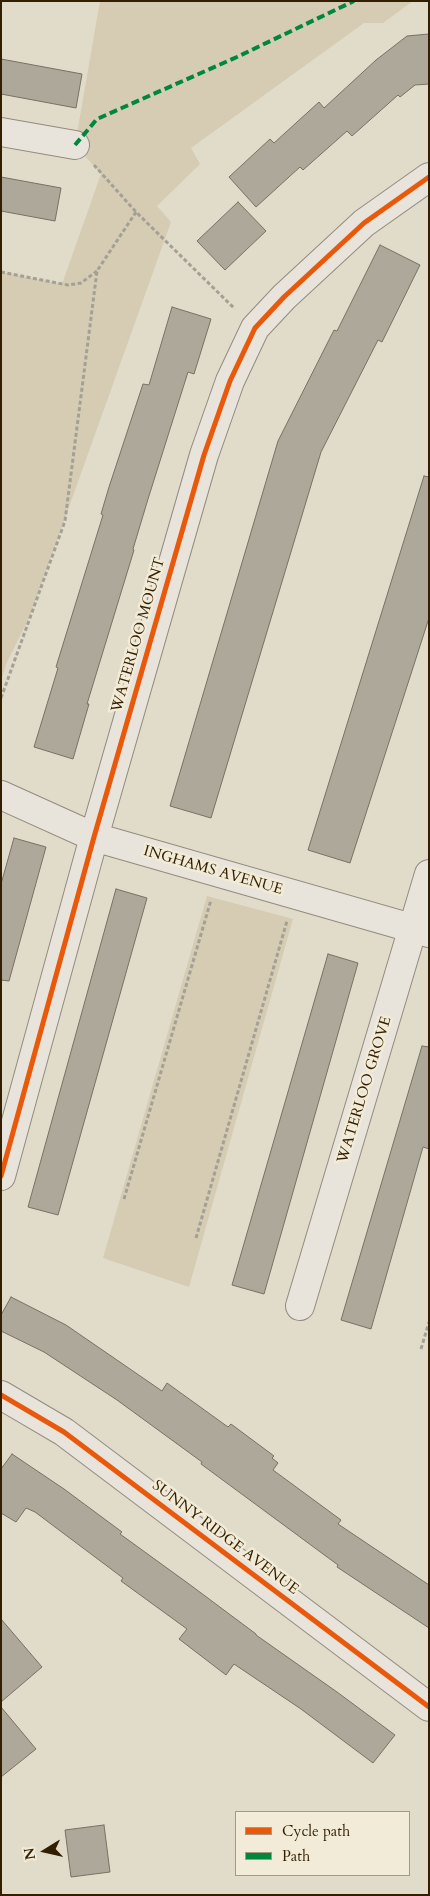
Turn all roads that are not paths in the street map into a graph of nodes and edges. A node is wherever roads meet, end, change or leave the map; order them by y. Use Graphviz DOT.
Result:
graph roads {
  1 [pos="1,132"];
  2 [pos="75,145"];
  3 [pos="429,177"];
  4 [pos="1,795"];
  5 [pos="94,837"];
  6 [pos="429,874"];
  7 [pos="421,931"];
  8 [pos="1,1176"];
  9 [pos="300,1306"];
  10 [pos="1,1395"];
  11 [pos="429,1707"];
  1 -- 2 [label="street"];
  3 -- 5 [label="street, WATERLOO MOUNT"];
  4 -- 5 [label="street, INGHAMS AVENUE"];
  5 -- 7 [label="street, INGHAMS AVENUE"];
  5 -- 8 [label="street, WATERLOO MOUNT"];
  6 -- 7 [label="street, WATERLOO GROVE"];
  7 -- 9 [label="street, WATERLOO GROVE"];
  10 -- 11 [label="street, SUNNY RIDGE AVENUE"];
}
